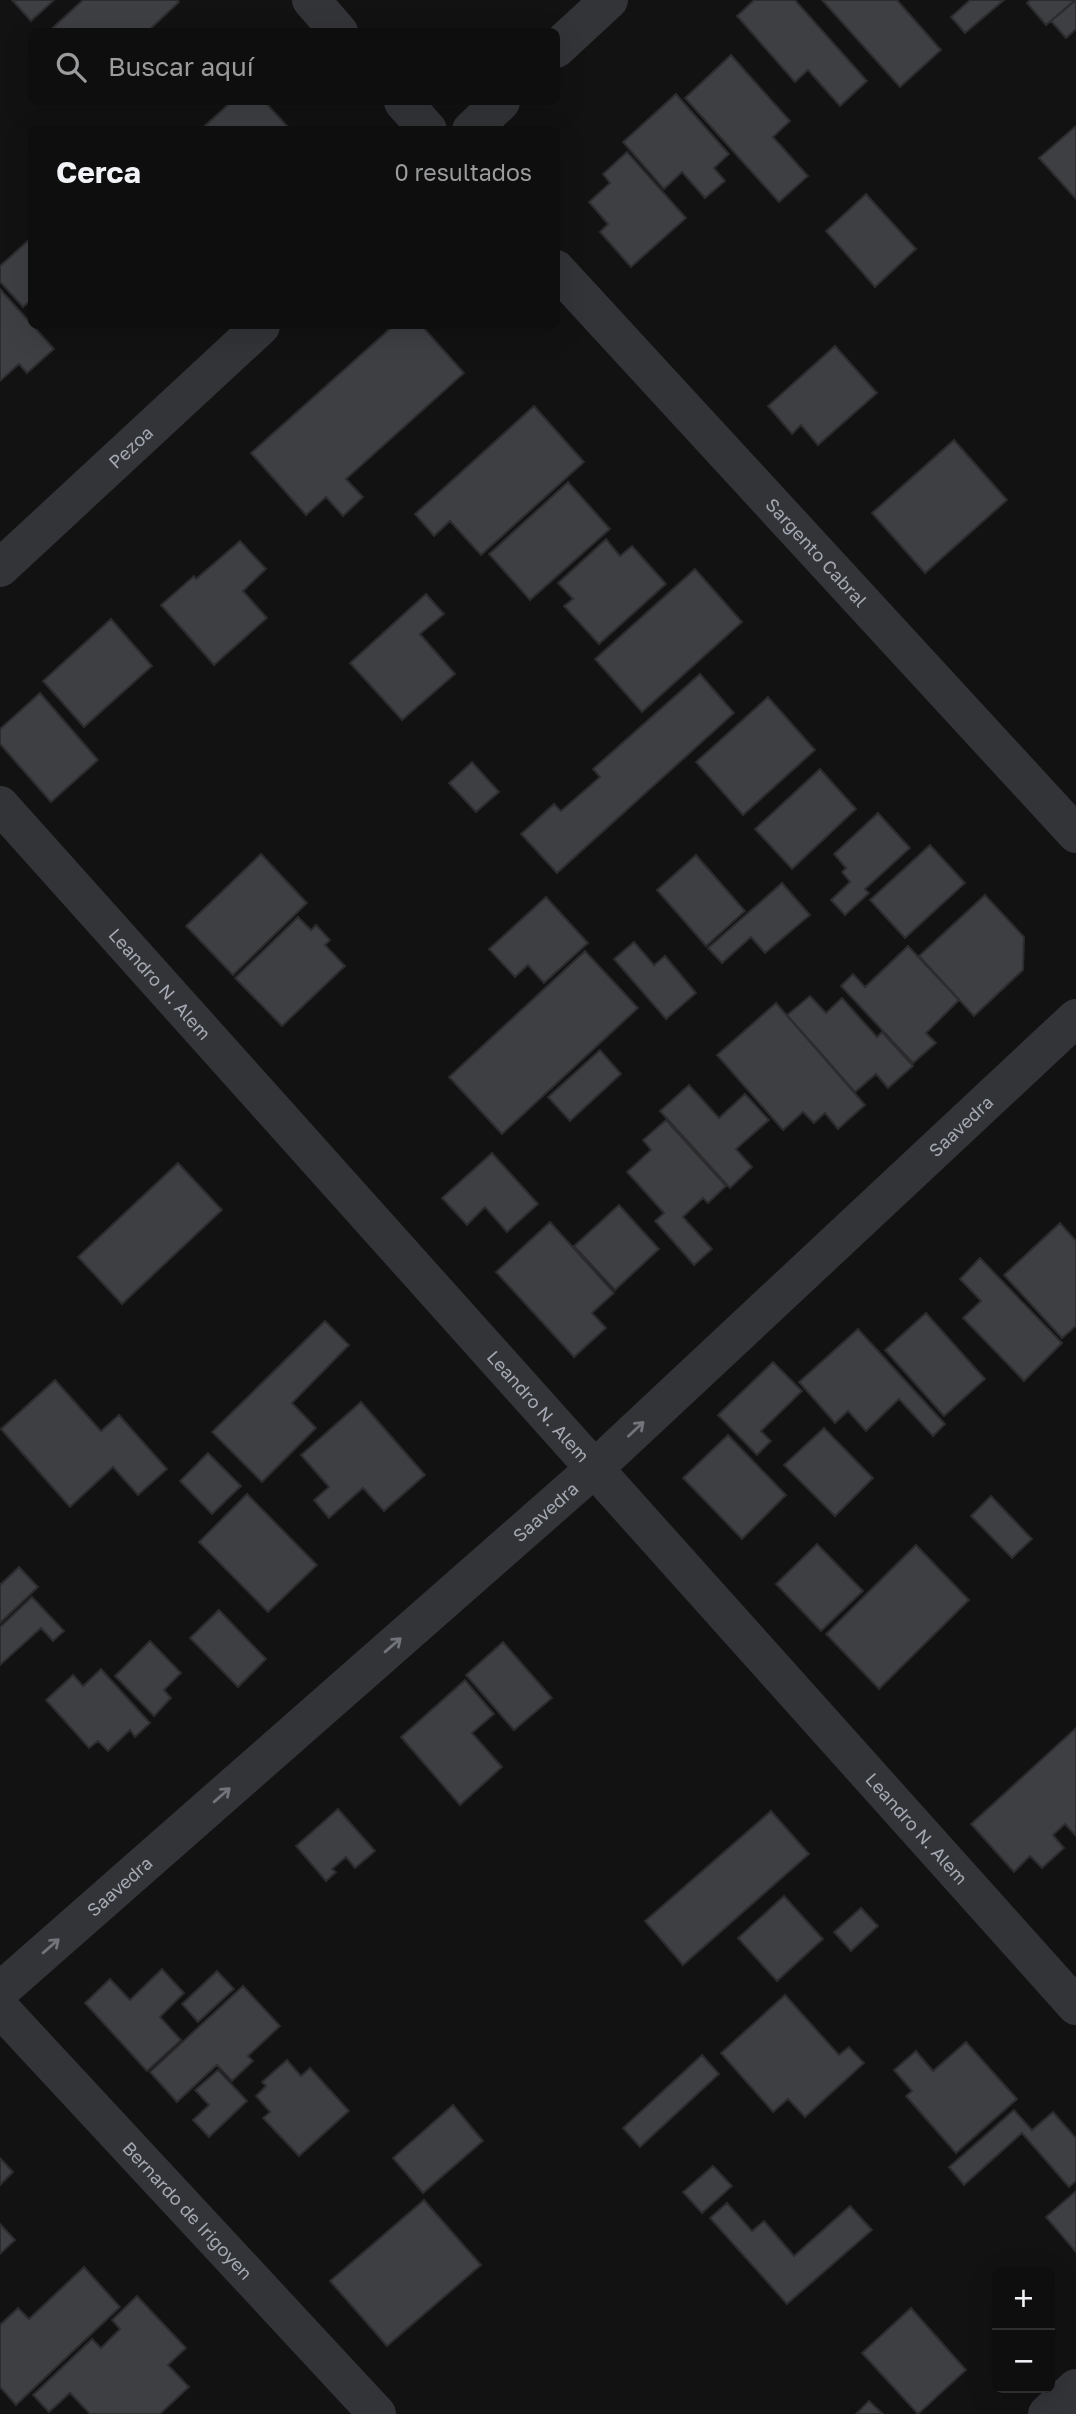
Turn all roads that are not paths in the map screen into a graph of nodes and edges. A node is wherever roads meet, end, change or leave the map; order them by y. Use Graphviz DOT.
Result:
graph roads {
  1 [pos="311,0"];
  2 [pos="609,0"];
  3 [pos="336,28"];
  4 [pos="560,45"];
  5 [pos="406,105"];
  6 [pos="498,105"];
  7 [pos="424,126"];
  8 [pos="475,126"];
  9 [pos="560,273"];
  10 [pos="258,329"];
  11 [pos="0,568"];
  12 [pos="0,805"];
  13 [pos="1076,834"];
  14 [pos="1076,1018"];
  15 [pos="595,1468"];
  16 [pos="0,1991"];
  17 [pos="1076,2006"];
  18 [pos="0,2008"];
  19 [pos="1076,2388"];
  20 [pos="377,2414"];
  21 [pos="1047,2414"];
  1 -- 3 [label="street"];
  2 -- 4 [label="street"];
  5 -- 7 [label="street"];
  6 -- 8 [label="street"];
  9 -- 13 [label="street, Sargento Cabral"];
  10 -- 11 [label="street, Pezoa"];
  12 -- 15 [label="street, Leandro N. Alem"];
  15 -- 14 [label="street, Saavedra, one-way"];
  16 -- 15 [label="street, Saavedra, one-way"];
  15 -- 17 [label="street, Leandro N. Alem"];
  18 -- 20 [label="street, Bernardo de Irigoyen"];
  19 -- 21 [label="street"];
}
